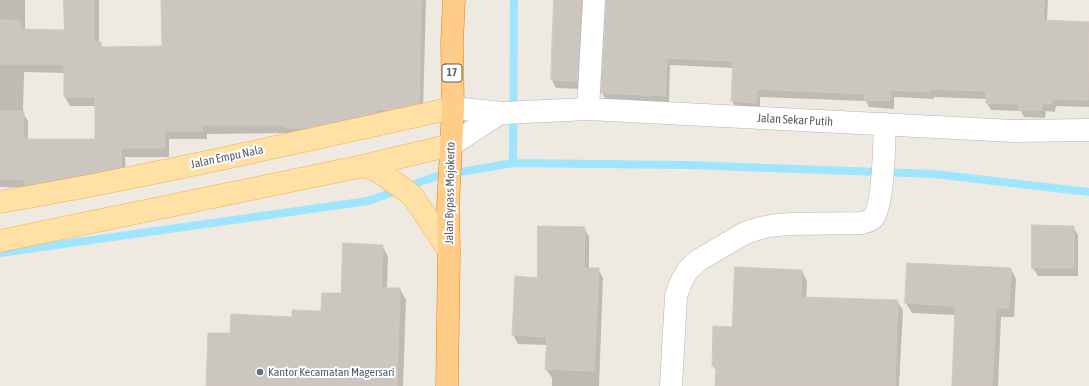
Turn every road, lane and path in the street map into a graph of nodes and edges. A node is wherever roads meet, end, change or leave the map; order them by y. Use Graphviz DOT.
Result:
graph roads {
  1 [pos="454,0"];
  2 [pos="594,0"];
  3 [pos="453,108"];
  4 [pos="588,109"];
  5 [pos="502,113"];
  6 [pos="885,124"];
  7 [pos="1089,130"];
  8 [pos="450,155"];
  9 [pos="371,169"];
  10 [pos="0,202"];
  11 [pos="0,241"];
  12 [pos="449,251"];
  13 [pos="447,386"];
  14 [pos="671,386"];
  1 -- 3 [label="highway, Jalan Bypass Mojokerto / 17"];
  2 -- 4 [label="street"];
  3 -- 5 [label="street, Jalan Sekar Putih"];
  3 -- 8 [label="highway, Jalan Bypass Mojokerto / 17"];
  3 -- 10 [label="main road, Jalan Empu Nala"];
  4 -- 5 [label="street, Jalan Sekar Putih"];
  4 -- 6 [label="street, Jalan Sekar Putih"];
  5 -- 8 [label="street"];
  6 -- 7 [label="street, Jalan Sekar Putih"];
  6 -- 14 [label="street"];
  8 -- 9 [label="main road"];
  8 -- 12 [label="highway, Jalan Bypass Mojokerto / 17"];
  9 -- 11 [label="main road"];
  9 -- 12 [label="main road"];
  12 -- 13 [label="highway, Jalan Bypass Mojokerto / 17"];
}
